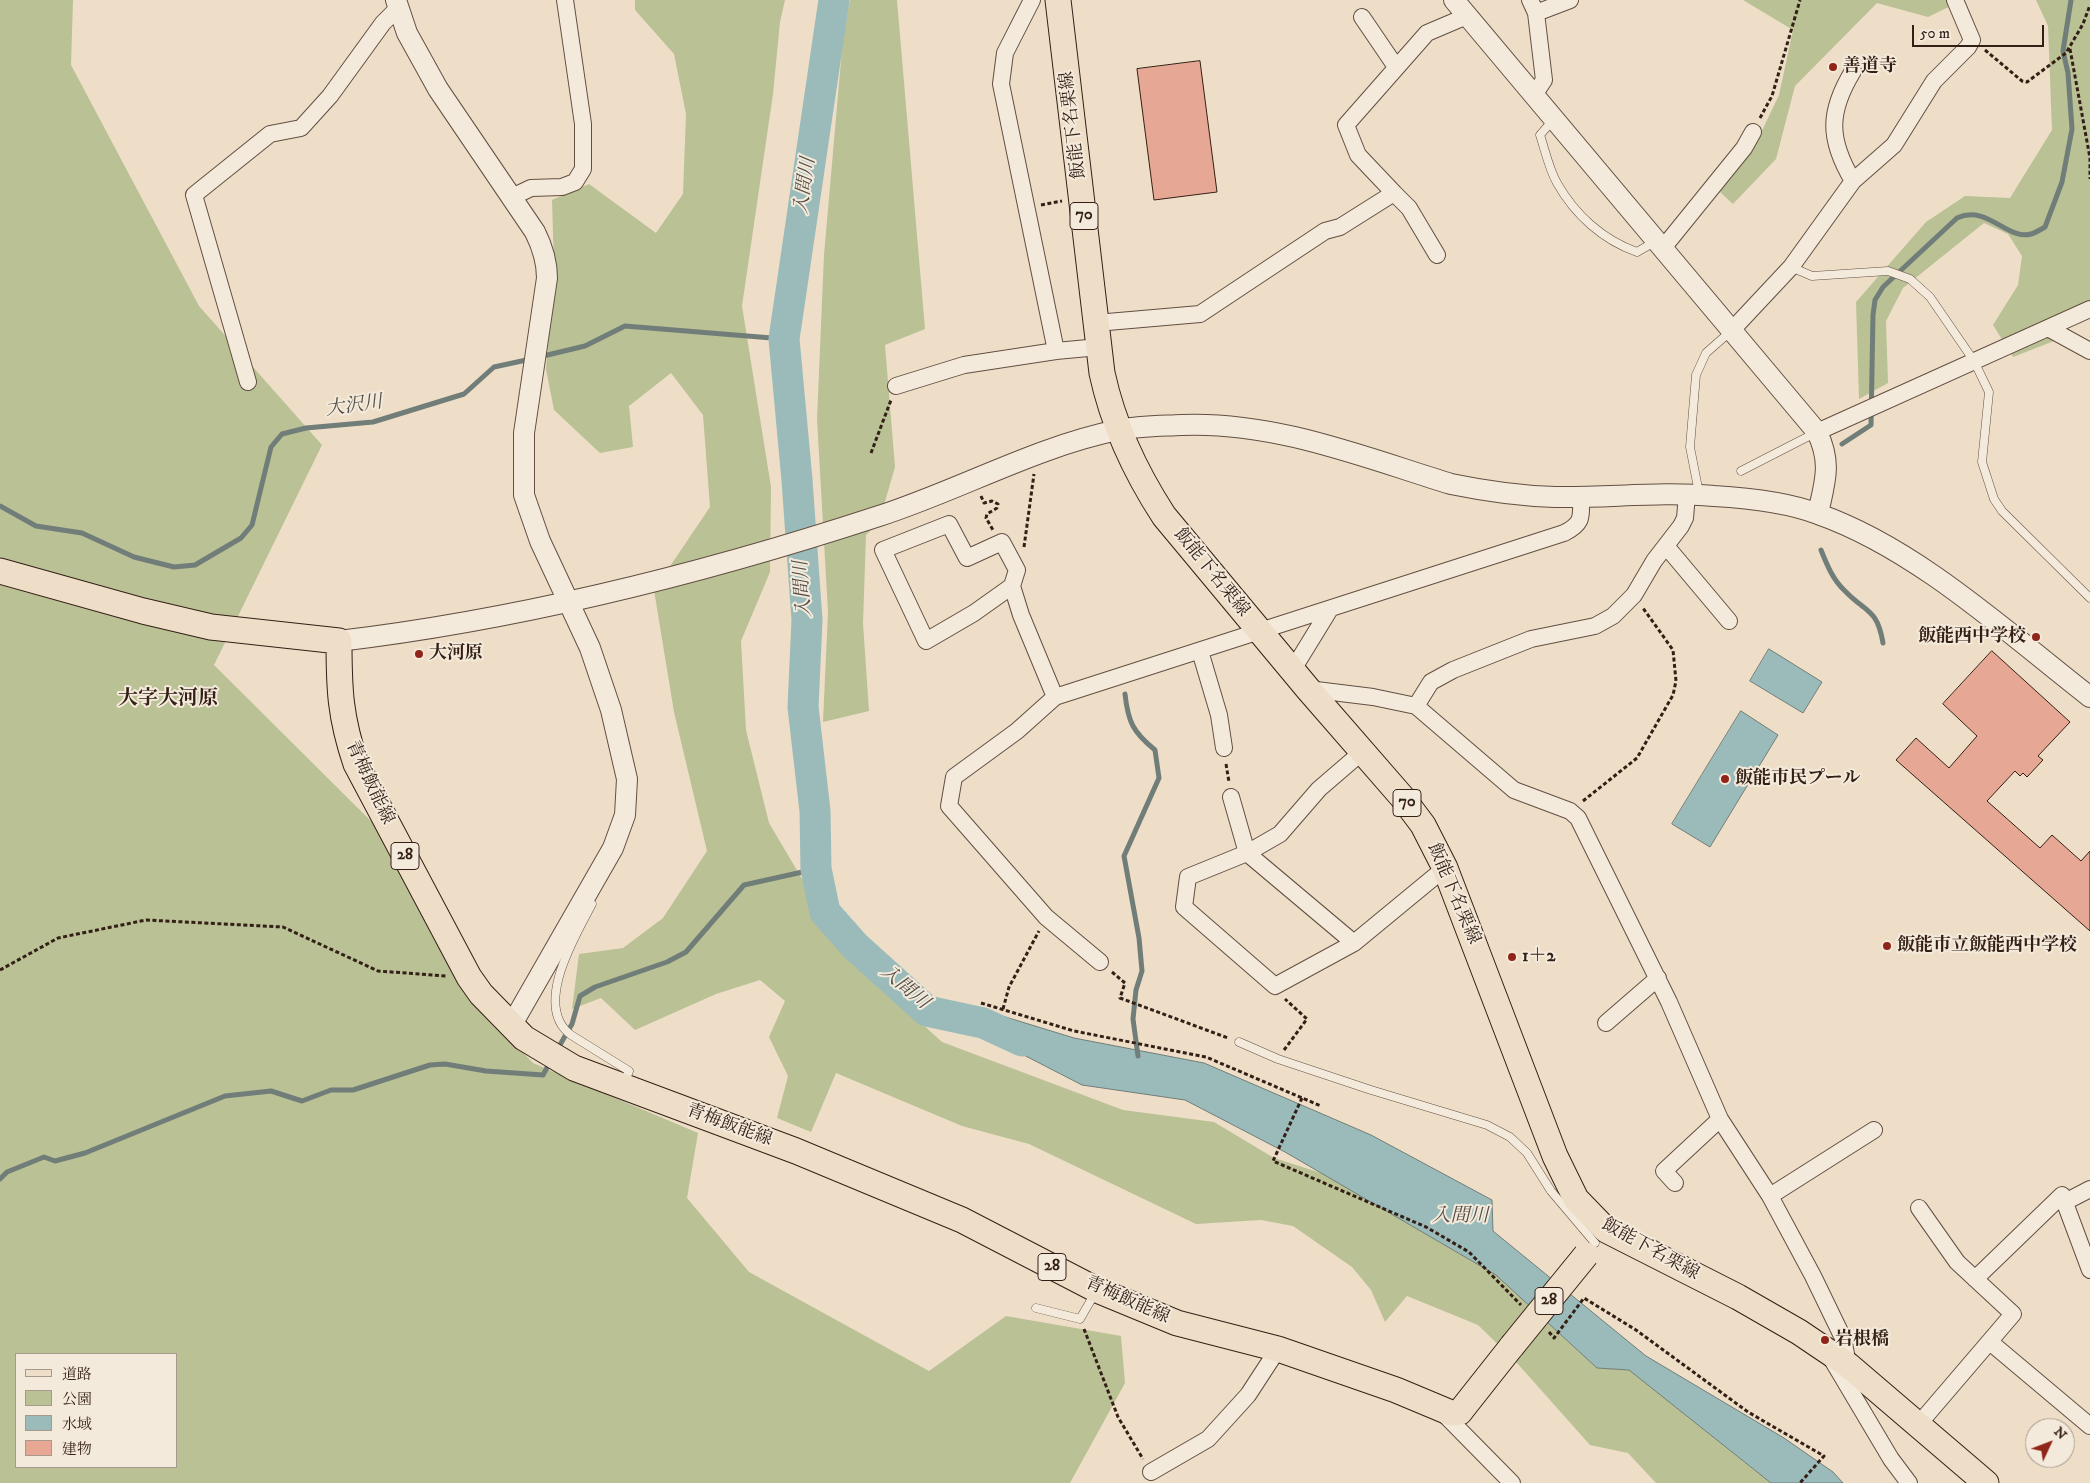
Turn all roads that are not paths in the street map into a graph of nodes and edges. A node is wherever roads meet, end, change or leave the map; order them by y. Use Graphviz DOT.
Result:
graph roads {
  1 [pos="565,0"];
  2 [pos="1032,0"];
  3 [pos="1058,0"];
  4 [pos="1454,0"];
  5 [pos="1570,0"];
  6 [pos="1955,0"];
  7 [pos="397,4"];
  8 [pos="1533,6"];
  9 [pos="1467,16"];
  10 [pos="1362,17"];
  11 [pos="1396,67"];
  12 [pos="1853,71"];
  13 [pos="1534,96"];
  14 [pos="1554,119"];
  15 [pos="1752,132"];
  16 [pos="1853,181"];
  17 [pos="1394,193"];
  18 [pos="512,197"];
  19 [pos="1660,244"];
  20 [pos="1437,255"];
  21 [pos="1791,267"];
  22 [pos="2090,309"];
  23 [pos="2048,328"];
  24 [pos="1732,330"];
  25 [pos="1097,335"];
  26 [pos="1056,351"];
  27 [pos="2090,351"];
  28 [pos="1974,361"];
  29 [pos="248,382"];
  30 [pos="896,386"];
  31 [pos="1119,430"];
  32 [pos="1817,432"];
  33 [pos="1741,471"];
  34 [pos="1693,495"];
  35 [pos="1581,497"];
  36 [pos="1818,513"];
  37 [pos="1666,546"];
  38 [pos="0,570"];
  39 [pos="1014,578"];
  40 [pos="2090,598"];
  41 [pos="570,603"];
  42 [pos="1330,609"];
  43 [pos="1729,621"];
  44 [pos="1259,631"];
  45 [pos="339,641"];
  46 [pos="1200,651"];
  47 [pos="1300,680"];
  48 [pos="1055,697"];
  49 [pos="2090,697"];
  50 [pos="1416,706"];
  51 [pos="1224,748"];
  52 [pos="1362,752"];
  53 [pos="1231,797"];
  54 [pos="1247,853"];
  55 [pos="1446,868"];
  56 [pos="585,897"];
  57 [pos="1354,943"];
  58 [pos="1100,962"];
  59 [pos="1658,978"];
  60 [pos="1606,1023"];
  61 [pos="511,1026"];
  62 [pos="1239,1042"];
  63 [pos="623,1088"];
  64 [pos="1720,1119"];
  65 [pos="1874,1130"];
  66 [pos="1675,1183"];
  67 [pos="2090,1189"];
  68 [pos="1770,1196"];
  69 [pos="2065,1202"];
  70 [pos="1919,1208"];
  71 [pos="1596,1242"];
  72 [pos="2090,1270"];
  73 [pos="1975,1279"];
  74 [pos="1097,1290"];
  75 [pos="1036,1308"];
  76 [pos="1990,1342"];
  77 [pos="1278,1349"];
  78 [pos="1828,1351"];
  79 [pos="1848,1365"];
  80 [pos="1438,1408"];
  81 [pos="1918,1425"];
  82 [pos="2090,1426"];
  83 [pos="1151,1472"];
  84 [pos="1512,1483"];
  85 [pos="1909,1483"];
  86 [pos="1986,1483"];
  1 -- 18 [label="street"];
  2 -- 26 [label="street"];
  3 -- 25 [label="main road, 飯能下名栗線 / 70"];
  4 -- 9 [label="street"];
  5 -- 8 [label="street"];
  6 -- 16 [label="street"];
  7 -- 18 [label="street"];
  7 -- 29 [label="street"];
  8 -- 13 [label="street"];
  9 -- 11 [label="street"];
  9 -- 13 [label="street"];
  10 -- 11 [label="street"];
  11 -- 17 [label="street"];
  12 -- 16 [label="street"];
  13 -- 14 [label="street"];
  14 -- 19 [label="street"];
  14 -- 19 [label="lane"];
  15 -- 19 [label="street"];
  16 -- 21 [label="street"];
  17 -- 20 [label="street"];
  17 -- 25 [label="street"];
  18 -- 41 [label="street"];
  19 -- 24 [label="street"];
  21 -- 24 [label="street"];
  21 -- 28 [label="lane"];
  22 -- 23 [label="street"];
  23 -- 27 [label="street"];
  23 -- 28 [label="street"];
  24 -- 32 [label="street"];
  24 -- 34 [label="lane"];
  25 -- 26 [label="street"];
  25 -- 31 [label="main road, 飯能下名栗線 / 70"];
  26 -- 30 [label="street"];
  28 -- 32 [label="street"];
  28 -- 40 [label="lane"];
  31 -- 35 [label="street"];
  31 -- 41 [label="street"];
  31 -- 44 [label="main road, 飯能下名栗線 / 70"];
  32 -- 33 [label="lane"];
  32 -- 36 [label="street"];
  34 -- 35 [label="street"];
  34 -- 36 [label="street"];
  34 -- 37 [label="street"];
  35 -- 42 [label="street"];
  36 -- 49 [label="street"];
  37 -- 43 [label="street"];
  37 -- 50 [label="street"];
  38 -- 45 [label="main road"];
  39 -- 39 [label="street"];
  39 -- 48 [label="street"];
  41 -- 45 [label="street"];
  41 -- 56 [label="street"];
  42 -- 44 [label="street"];
  42 -- 47 [label="street"];
  44 -- 46 [label="street"];
  44 -- 47 [label="main road, 飯能下名栗線 / 70"];
  45 -- 61 [label="main road, 青梅飯能線 / 28"];
  46 -- 48 [label="street"];
  46 -- 51 [label="street"];
  47 -- 50 [label="street"];
  47 -- 52 [label="main road, 飯能下名栗線 / 70"];
  48 -- 58 [label="street"];
  50 -- 59 [label="street"];
  52 -- 54 [label="street"];
  52 -- 55 [label="main road, 飯能下名栗線 / 70"];
  53 -- 54 [label="street"];
  54 -- 57 [label="street"];
  54 -- 57 [label="street"];
  55 -- 57 [label="street"];
  55 -- 71 [label="main road, 飯能下名栗線 / 70"];
  56 -- 61 [label="street"];
  56 -- 63 [label="lane"];
  59 -- 60 [label="street"];
  59 -- 64 [label="street"];
  61 -- 63 [label="main road, 青梅飯能線 / 28"];
  62 -- 71 [label="lane"];
  63 -- 74 [label="main road, 青梅飯能線 / 28"];
  64 -- 66 [label="street"];
  64 -- 68 [label="street"];
  65 -- 68 [label="street"];
  67 -- 69 [label="street"];
  68 -- 79 [label="street"];
  69 -- 72 [label="street"];
  69 -- 73 [label="street"];
  70 -- 73 [label="street"];
  71 -- 78 [label="main road, 飯能下名栗線"];
  71 -- 80 [label="main road, 青梅飯能線 / 28, bridge"];
  73 -- 76 [label="street"];
  74 -- 75 [label="lane"];
  74 -- 77 [label="main road, 青梅飯能線 / 28"];
  76 -- 81 [label="street"];
  76 -- 82 [label="street"];
  77 -- 80 [label="main road, 青梅飯能線 / 28"];
  77 -- 83 [label="street"];
  78 -- 79 [label="main road, 飯能下名栗線"];
  78 -- 85 [label="street"];
  79 -- 81 [label="main road, 飯能下名栗線"];
  80 -- 84 [label="street"];
  81 -- 86 [label="main road, 飯能下名栗線"];
}
